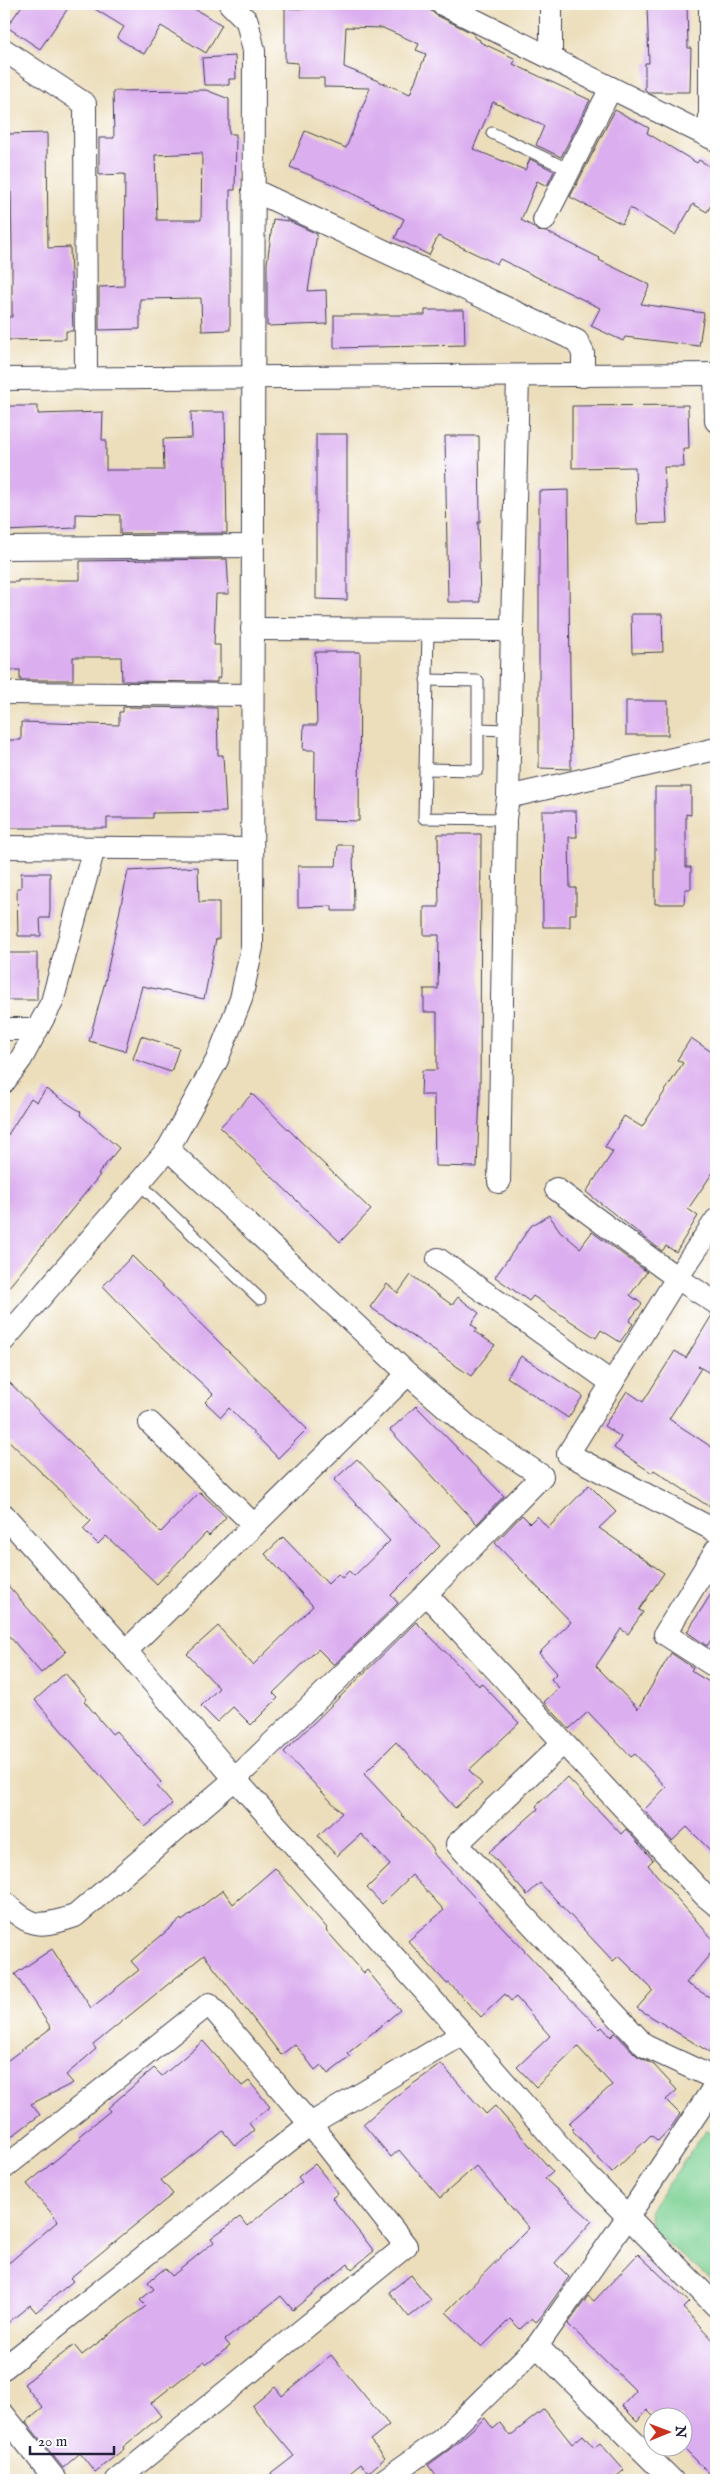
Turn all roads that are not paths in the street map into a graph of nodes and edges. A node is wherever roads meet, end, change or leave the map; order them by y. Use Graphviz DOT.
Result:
graph roads {
  1 [pos="230,4"];
  2 [pos="442,4"];
  3 [pos="551,4"];
  4 [pos="710,4"];
  5 [pos="4,50"];
  6 [pos="551,58"];
  7 [pos="611,88"];
  8 [pos="492,133"];
  9 [pos="713,139"];
  10 [pos="570,170"];
  11 [pos="253,190"];
  12 [pos="544,220"];
  13 [pos="716,374"];
  14 [pos="518,376"];
  15 [pos="583,376"];
  16 [pos="4,379"];
  17 [pos="86,379"];
  18 [pos="253,379"];
  19 [pos="716,421"];
  20 [pos="252,546"];
  21 [pos="4,548"];
  22 [pos="252,629"];
  23 [pos="428,630"];
  24 [pos="511,630"];
  25 [pos="426,680"];
  26 [pos="4,693"];
  27 [pos="252,695"];
  28 [pos="478,730"];
  29 [pos="508,730"];
  30 [pos="716,749"];
  31 [pos="425,769"];
  32 [pos="507,808"];
  33 [pos="4,847"];
  34 [pos="94,848"];
  35 [pos="252,849"];
  36 [pos="4,1029"];
  37 [pos="38,1029"];
  38 [pos="4,1082"];
  39 [pos="168,1148"];
  40 [pos="500,1182"];
  41 [pos="139,1183"];
  42 [pos="556,1189"];
  43 [pos="716,1220"];
  44 [pos="438,1259"];
  45 [pos="677,1278"];
  46 [pos="260,1299"];
  47 [pos="716,1303"];
  48 [pos="4,1340"];
  49 [pos="408,1374"];
  50 [pos="612,1383"];
  51 [pos="150,1423"];
  52 [pos="4,1515"];
  53 [pos="254,1525"];
  54 [pos="716,1531"];
  55 [pos="716,1550"];
  56 [pos="426,1594"];
  57 [pos="126,1651"];
  58 [pos="716,1667"];
  59 [pos="563,1743"];
  60 [pos="235,1779"];
  61 [pos="4,1902"];
  62 [pos="716,1905"];
  63 [pos="463,2034"];
  64 [pos="716,2079"];
  65 [pos="716,2084"];
  66 [pos="310,2124"];
  67 [pos="4,2168"];
  68 [pos="627,2218"];
  69 [pos="716,2304"];
  70 [pos="537,2346"];
  71 [pos="4,2368"];
  72 [pos="4,2415"];
  73 [pos="665,2478"];
  74 [pos="56,2480"];
  75 [pos="117,2480"];
  76 [pos="384,2480"];
  1 -- 11 [label="street"];
  2 -- 6 [label="street"];
  3 -- 6 [label="street"];
  4 -- 9 [label="street"];
  5 -- 17 [label="street"];
  6 -- 7 [label="street"];
  7 -- 9 [label="street"];
  7 -- 10 [label="street"];
  8 -- 10 [label="lane"];
  10 -- 12 [label="street"];
  11 -- 15 [label="street"];
  11 -- 18 [label="street"];
  13 -- 15 [label="street"];
  13 -- 19 [label="street"];
  14 -- 15 [label="street"];
  14 -- 18 [label="street"];
  14 -- 24 [label="street"];
  16 -- 17 [label="street"];
  17 -- 18 [label="street"];
  18 -- 20 [label="street"];
  20 -- 21 [label="street"];
  20 -- 22 [label="street"];
  22 -- 23 [label="street"];
  22 -- 27 [label="street"];
  23 -- 24 [label="street"];
  23 -- 25 [label="lane"];
  24 -- 29 [label="street"];
  25 -- 28 [label="lane"];
  25 -- 31 [label="lane"];
  26 -- 27 [label="street"];
  27 -- 35 [label="street"];
  28 -- 29 [label="lane"];
  28 -- 31 [label="lane"];
  29 -- 32 [label="street"];
  30 -- 32 [label="street"];
  31 -- 32 [label="lane"];
  32 -- 40 [label="street"];
  33 -- 34 [label="street"];
  34 -- 35 [label="street"];
  34 -- 37 [label="street"];
  35 -- 39 [label="street"];
  36 -- 37 [label="street"];
  37 -- 38 [label="street"];
  39 -- 41 [label="street"];
  39 -- 49 [label="street"];
  41 -- 46 [label="lane"];
  41 -- 48 [label="street"];
  42 -- 45 [label="street"];
  43 -- 45 [label="street"];
  44 -- 50 [label="street"];
  45 -- 47 [label="street"];
  45 -- 50 [label="street"];
  49 -- 53 [label="street"];
  49 -- 56 [label="street"];
  50 -- 54 [label="street"];
  51 -- 53 [label="street"];
  52 -- 57 [label="street"];
  53 -- 57 [label="street"];
  55 -- 58 [label="street"];
  56 -- 59 [label="street"];
  56 -- 60 [label="street"];
  57 -- 60 [label="street"];
  59 -- 62 [label="street"];
  59 -- 64 [label="street"];
  60 -- 61 [label="street"];
  60 -- 63 [label="street"];
  63 -- 66 [label="street"];
  63 -- 68 [label="street"];
  65 -- 68 [label="street"];
  66 -- 67 [label="street"];
  66 -- 71 [label="street"];
  66 -- 75 [label="street"];
  68 -- 69 [label="street"];
  68 -- 70 [label="street"];
  70 -- 73 [label="street"];
  70 -- 76 [label="street"];
  72 -- 74 [label="street"];
}
